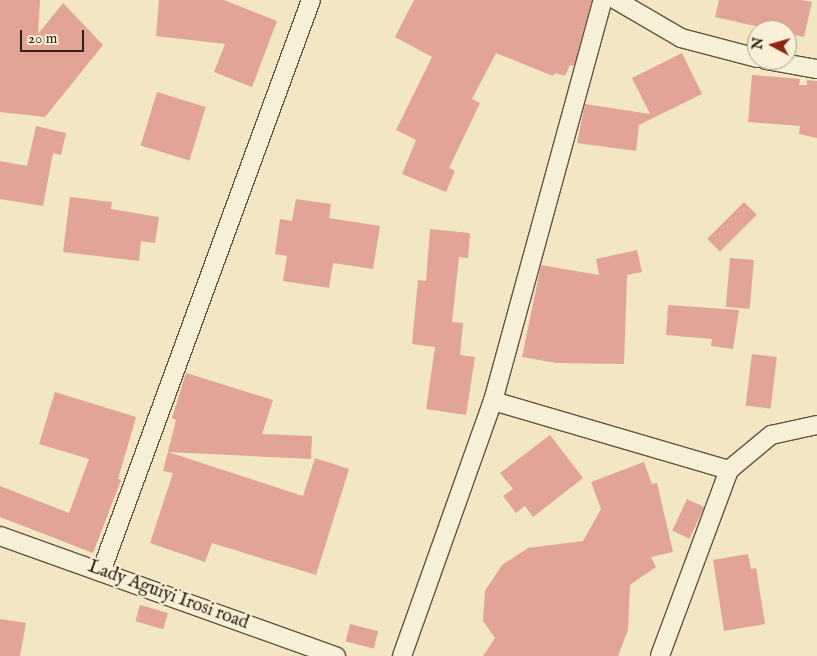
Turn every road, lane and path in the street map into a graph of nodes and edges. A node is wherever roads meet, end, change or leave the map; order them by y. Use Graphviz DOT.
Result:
graph roads {
  1 [pos="311,0"];
  2 [pos="603,0"];
  3 [pos="616,0"];
  4 [pos="747,55"];
  5 [pos="797,65"];
  6 [pos="817,69"];
  7 [pos="493,401"];
  8 [pos="817,425"];
  9 [pos="729,470"];
  10 [pos="0,536"];
  11 [pos="101,572"];
  12 [pos="336,656"];
  13 [pos="402,656"];
  14 [pos="660,656"];
  1 -- 11 [label="street"];
  2 -- 7 [label="street"];
  3 -- 4 [label="street"];
  5 -- 6 [label="street"];
  7 -- 9 [label="street"];
  7 -- 13 [label="street"];
  8 -- 9 [label="street"];
  9 -- 14 [label="street"];
  10 -- 11 [label="street, Lady Aguiyi Irosi road"];
  11 -- 12 [label="street, Lady Aguiyi Irosi road"];
}
